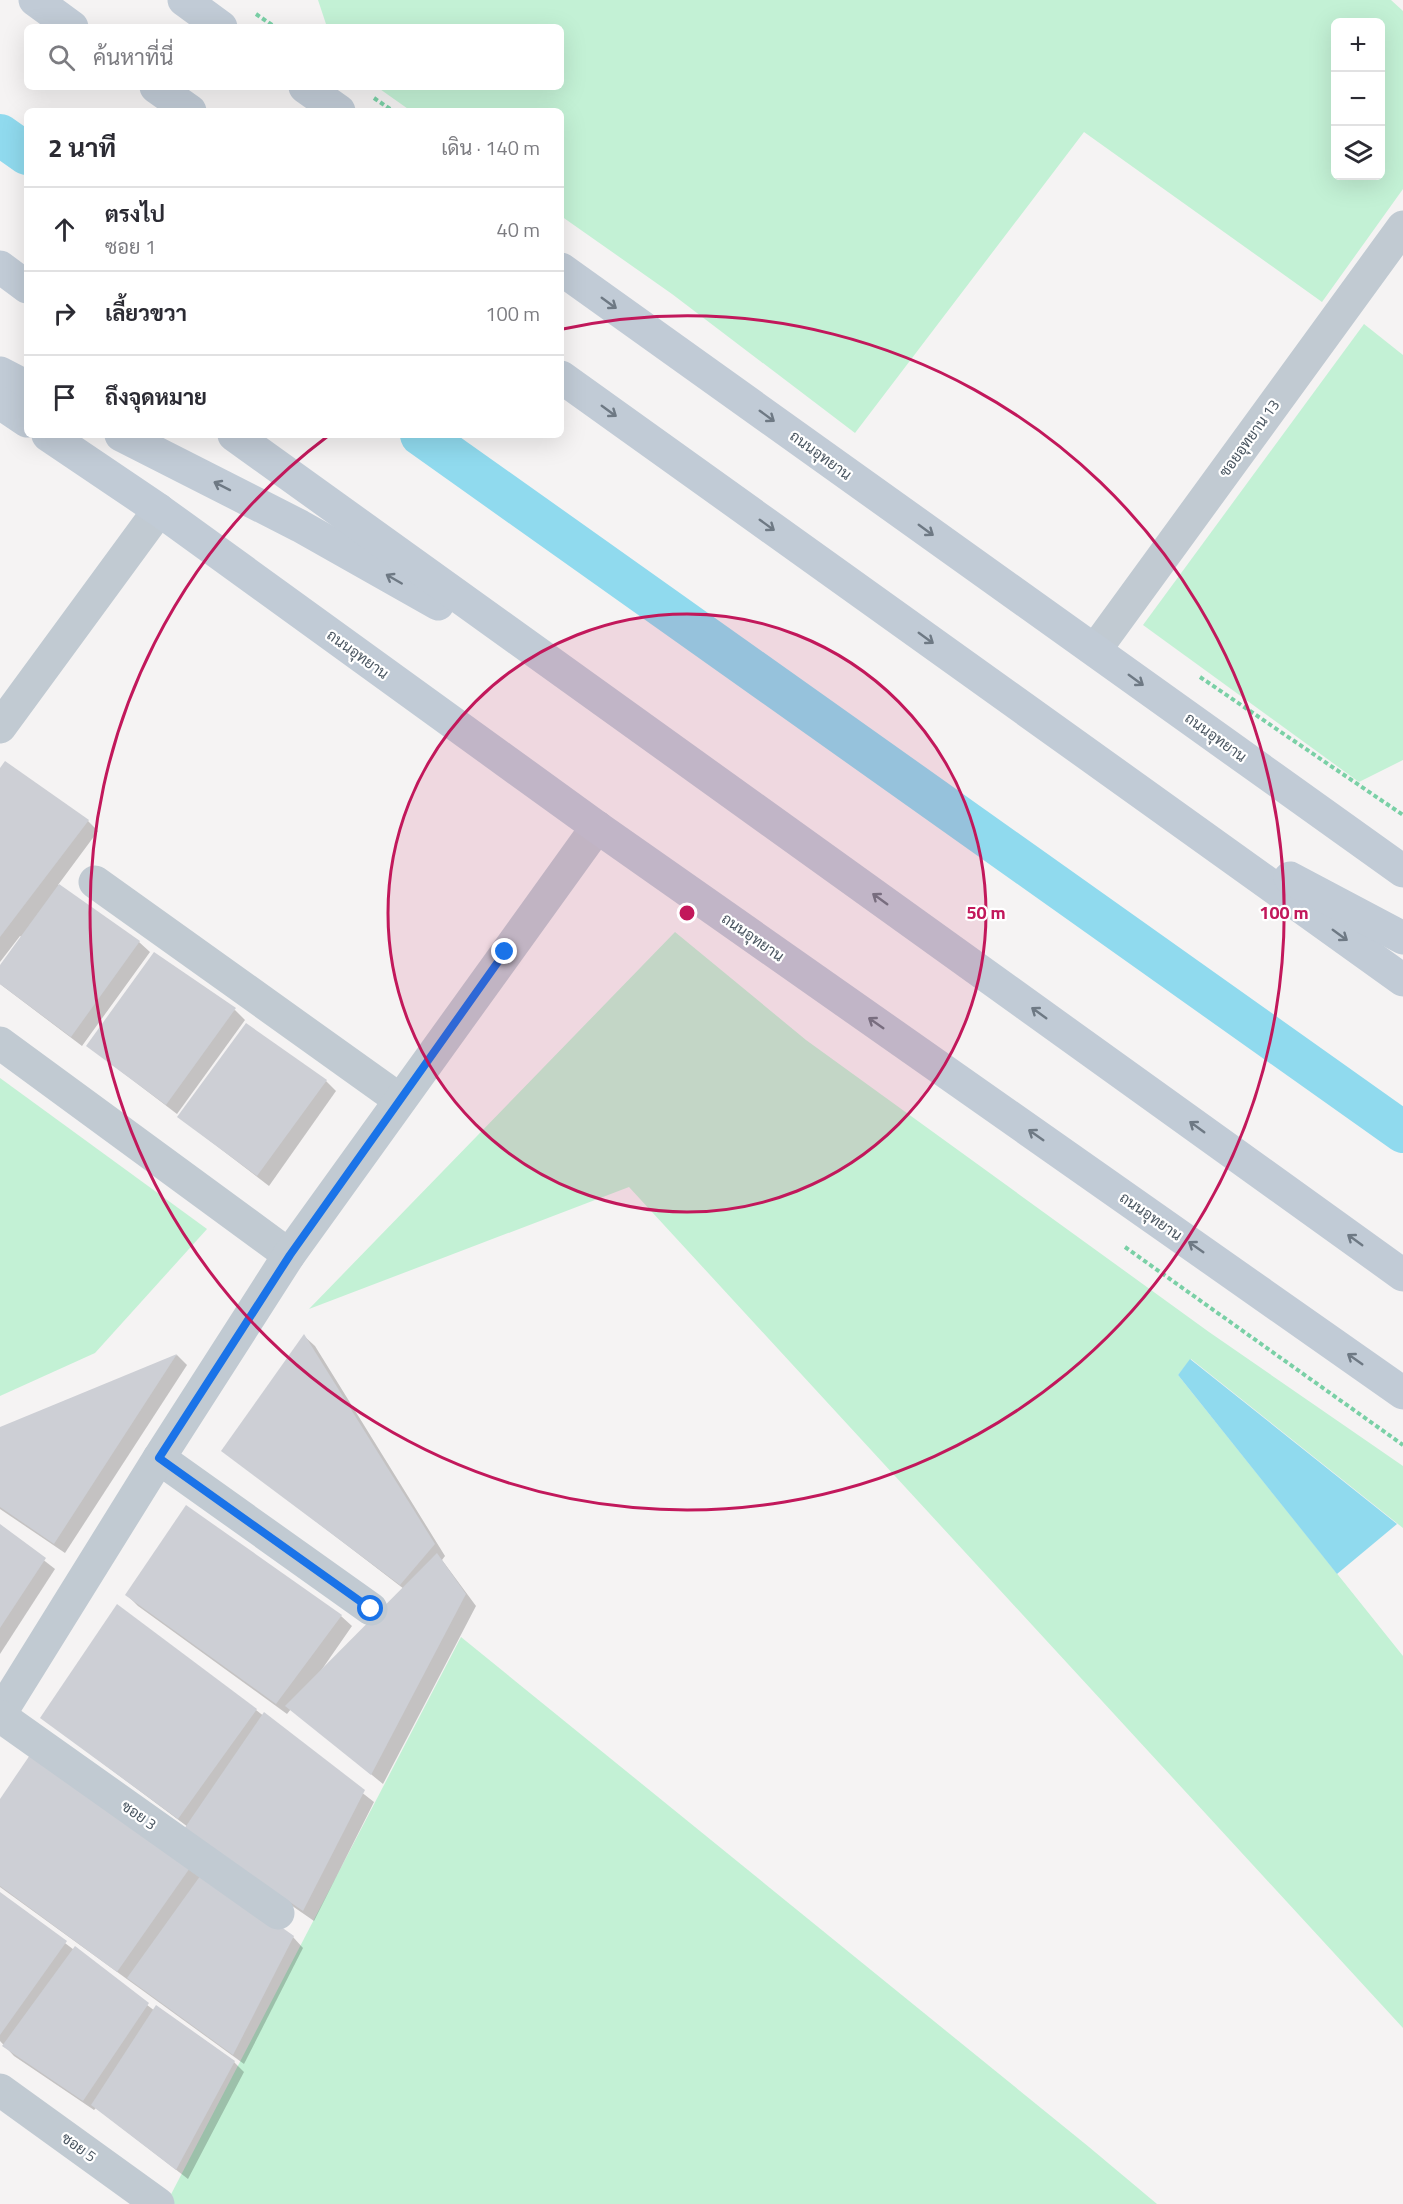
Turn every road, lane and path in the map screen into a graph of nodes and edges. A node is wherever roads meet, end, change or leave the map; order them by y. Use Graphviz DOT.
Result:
graph roads {
  1 [pos="34,0"];
  2 [pos="193,3"];
  3 [pos="68,24"];
  4 [pos="218,24"];
  5 [pos="160,90"];
  6 [pos="309,90"];
  7 [pos="186,108"];
  8 [pos="335,108"];
  9 [pos="1403,226"];
  10 [pos="0,267"];
  11 [pos="564,271"];
  12 [pos="24,285"];
  13 [pos="0,373"];
  14 [pos="564,379"];
  15 [pos="24,385"];
  16 [pos="0,402"];
  17 [pos="24,419"];
  18 [pos="52,438"];
  19 [pos="128,438"];
  20 [pos="238,438"];
  21 [pos="159,510"];
  22 [pos="1095,650"];
  23 [pos="591,691"];
  24 [pos="0,727"];
  25 [pos="1101,764"];
  26 [pos="597,827"];
  27 [pos="1403,871"];
  28 [pos="95,882"];
  29 [pos="1403,938"];
  30 [pos="1403,980"];
  31 [pos="0,1043"];
  32 [pos="400,1100"];
  33 [pos="290,1255"];
  34 [pos="1403,1275"];
  35 [pos="1403,1393"];
  36 [pos="159,1458"];
  37 [pos="371,1609"];
  38 [pos="0,1715"];
  39 [pos="278,1913"];
  40 [pos="0,2090"];
  41 [pos="158,2204"];
  1 -- 3 [label="main road"];
  2 -- 4 [label="main road"];
  5 -- 7 [label="main road"];
  6 -- 8 [label="main road"];
  9 -- 22 [label="street, ซอยอุทยาน 13"];
  10 -- 12 [label="main road"];
  11 -- 22 [label="main road, ถนนอุทยาน, one-way"];
  13 -- 15 [label="main road"];
  14 -- 25 [label="main road, one-way"];
  16 -- 17 [label="main road"];
  18 -- 21 [label="main road, ถนนอุทยาน"];
  23 -- 19 [label="main road, one-way"];
  20 -- 23 [label="main road"];
  21 -- 24 [label="street"];
  21 -- 26 [label="main road, ถนนอุทยาน"];
  22 -- 27 [label="main road, ถนนอุทยาน, one-way"];
  34 -- 23 [label="main road, one-way"];
  25 -- 29 [label="main road"];
  25 -- 30 [label="main road, one-way"];
  26 -- 32 [label="street"];
  35 -- 26 [label="main road, ถนนอุทยาน, one-way"];
  28 -- 32 [label="street"];
  31 -- 33 [label="street"];
  32 -- 33 [label="street"];
  33 -- 36 [label="street"];
  36 -- 37 [label="street"];
  36 -- 38 [label="street"];
  38 -- 39 [label="street, ซอย 3"];
  40 -- 41 [label="street, ซอย 5"];
}
